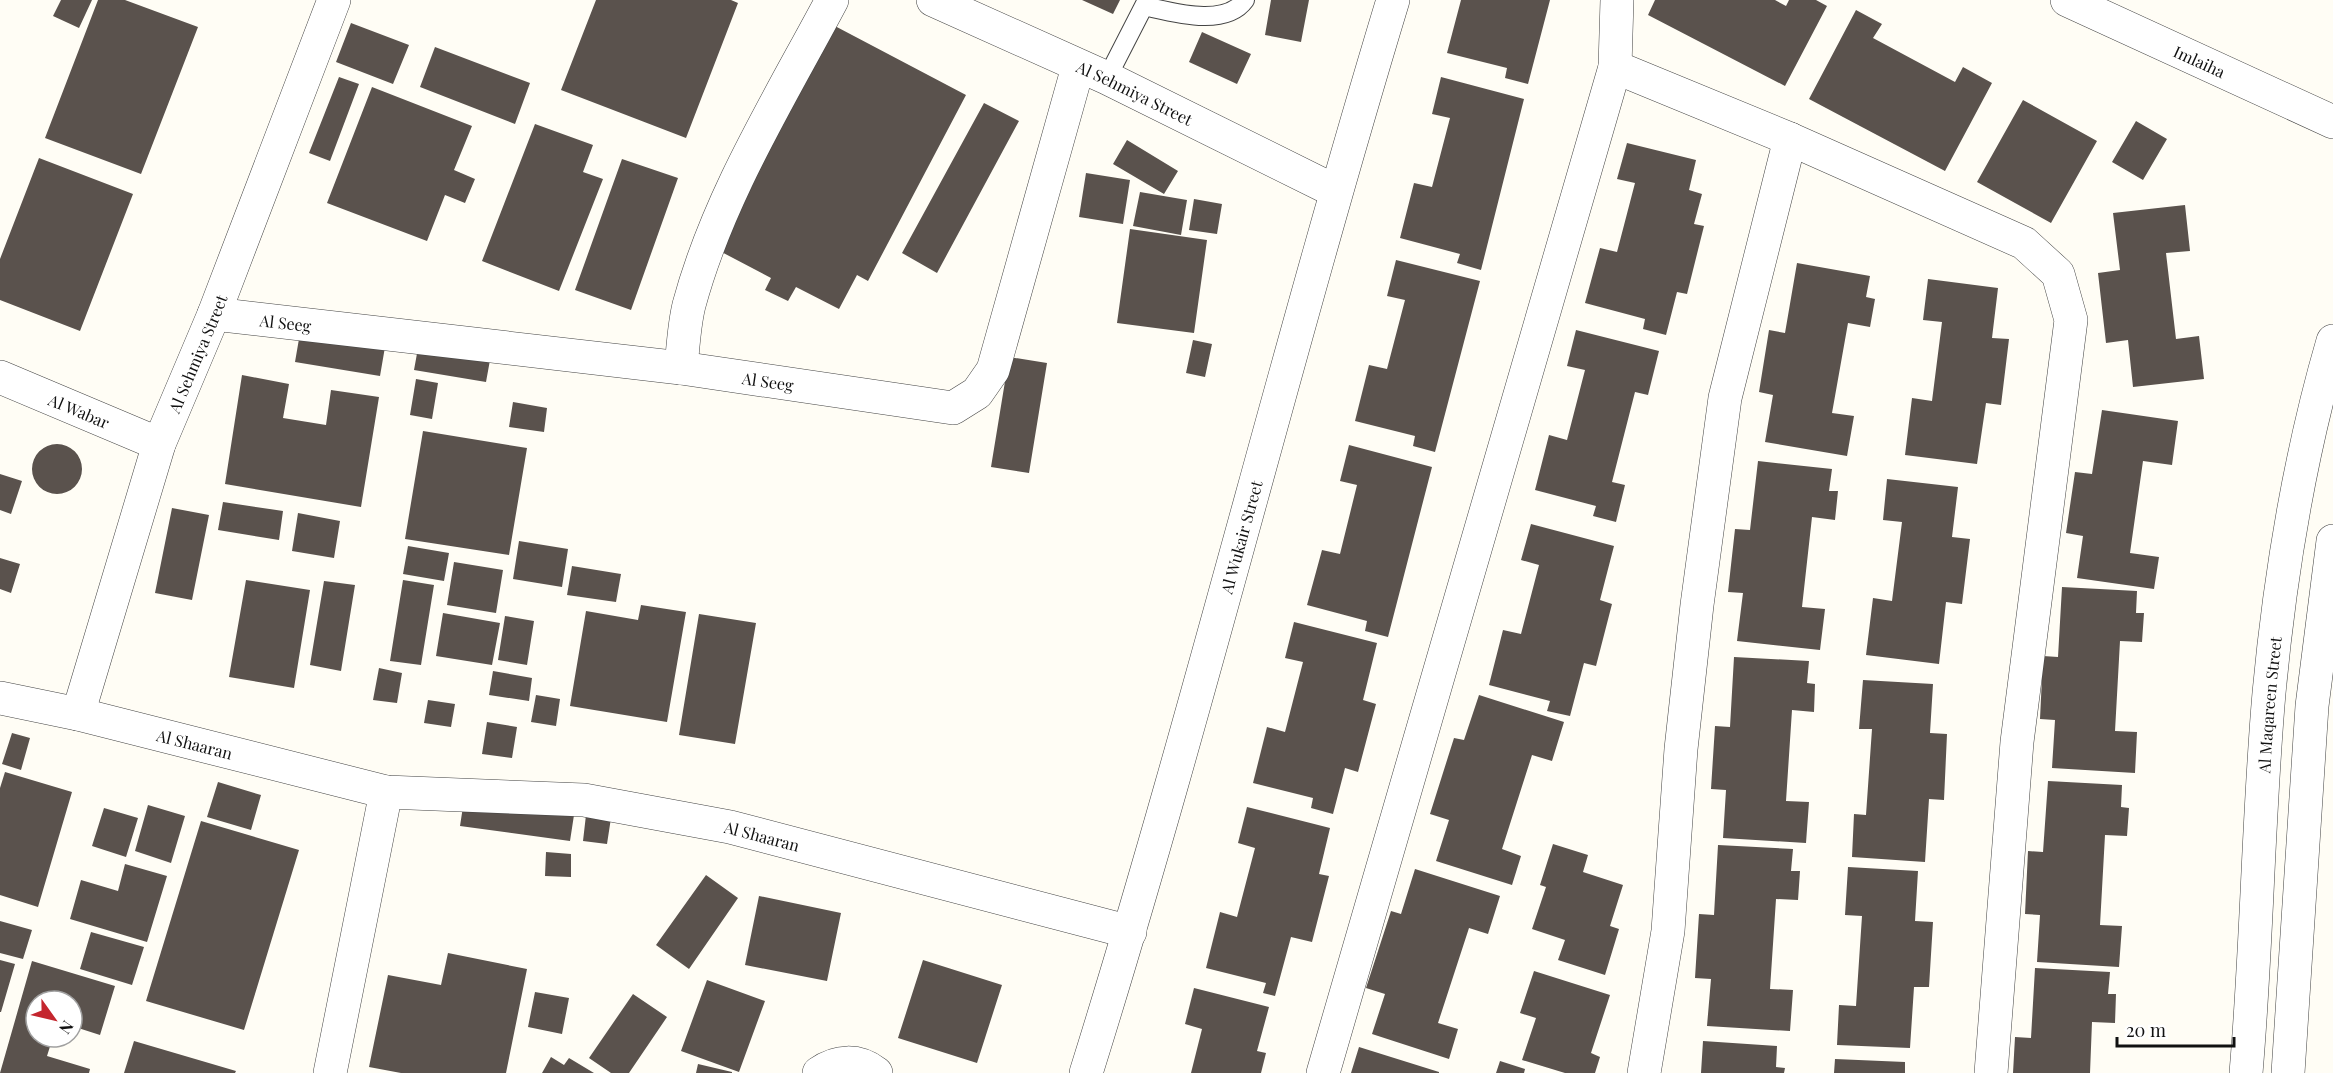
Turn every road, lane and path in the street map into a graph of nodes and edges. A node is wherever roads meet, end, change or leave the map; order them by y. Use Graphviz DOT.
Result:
graph roads {
  1 [pos="334,0"];
  2 [pos="832,0"];
  3 [pos="933,0"];
  4 [pos="1245,0"];
  5 [pos="1393,0"];
  6 [pos="1617,0"];
  7 [pos="2067,0"];
  8 [pos="1146,3"];
  9 [pos="1615,67"];
  10 [pos="1092,73"];
  11 [pos="2333,122"];
  12 [pos="1790,139"];
  13 [pos="1335,191"];
  14 [pos="214,314"];
  15 [pos="2333,341"];
  16 [pos="681,368"];
  17 [pos="0,377"];
  18 [pos="159,444"];
  19 [pos="2333,541"];
  20 [pos="0,698"];
  21 [pos="78,714"];
  22 [pos="386,792"];
  23 [pos="1130,932"];
  24 [pos="330,1073"];
  25 [pos="819,1073"];
  26 [pos="876,1073"];
  27 [pos="1086,1073"];
  28 [pos="1323,1073"];
  29 [pos="1644,1073"];
  30 [pos="1991,1073"];
  31 [pos="2246,1073"];
  32 [pos="2288,1073"];
  1 -- 14 [label="street, Al Sehmiya Street"];
  2 -- 16 [label="street"];
  3 -- 10 [label="street, Al Sehmiya Street"];
  4 -- 8 [label="lane"];
  5 -- 13 [label="street, Al Wukair Street"];
  6 -- 9 [label="street"];
  7 -- 11 [label="street, Imlaiha"];
  8 -- 10 [label="lane"];
  9 -- 12 [label="street"];
  9 -- 28 [label="street"];
  10 -- 13 [label="street, Al Sehmiya Street"];
  10 -- 16 [label="street, Al Seeg"];
  12 -- 29 [label="street"];
  12 -- 30 [label="street"];
  13 -- 23 [label="street, Al Wukair Street"];
  14 -- 16 [label="street, Al Seeg"];
  14 -- 18 [label="street, Al Sehmiya Street"];
  15 -- 31 [label="street, Al Maqareen Street"];
  17 -- 18 [label="street, Al Wabar"];
  18 -- 21 [label="street, Al Sehmiya Street"];
  19 -- 32 [label="street"];
  20 -- 21 [label="street, Al Shaaran"];
  21 -- 22 [label="street, Al Shaaran"];
  22 -- 23 [label="street, Al Shaaran"];
  22 -- 24 [label="street"];
  23 -- 27 [label="street, Al Wukair Street"];
  25 -- 26 [label="street"];
}
